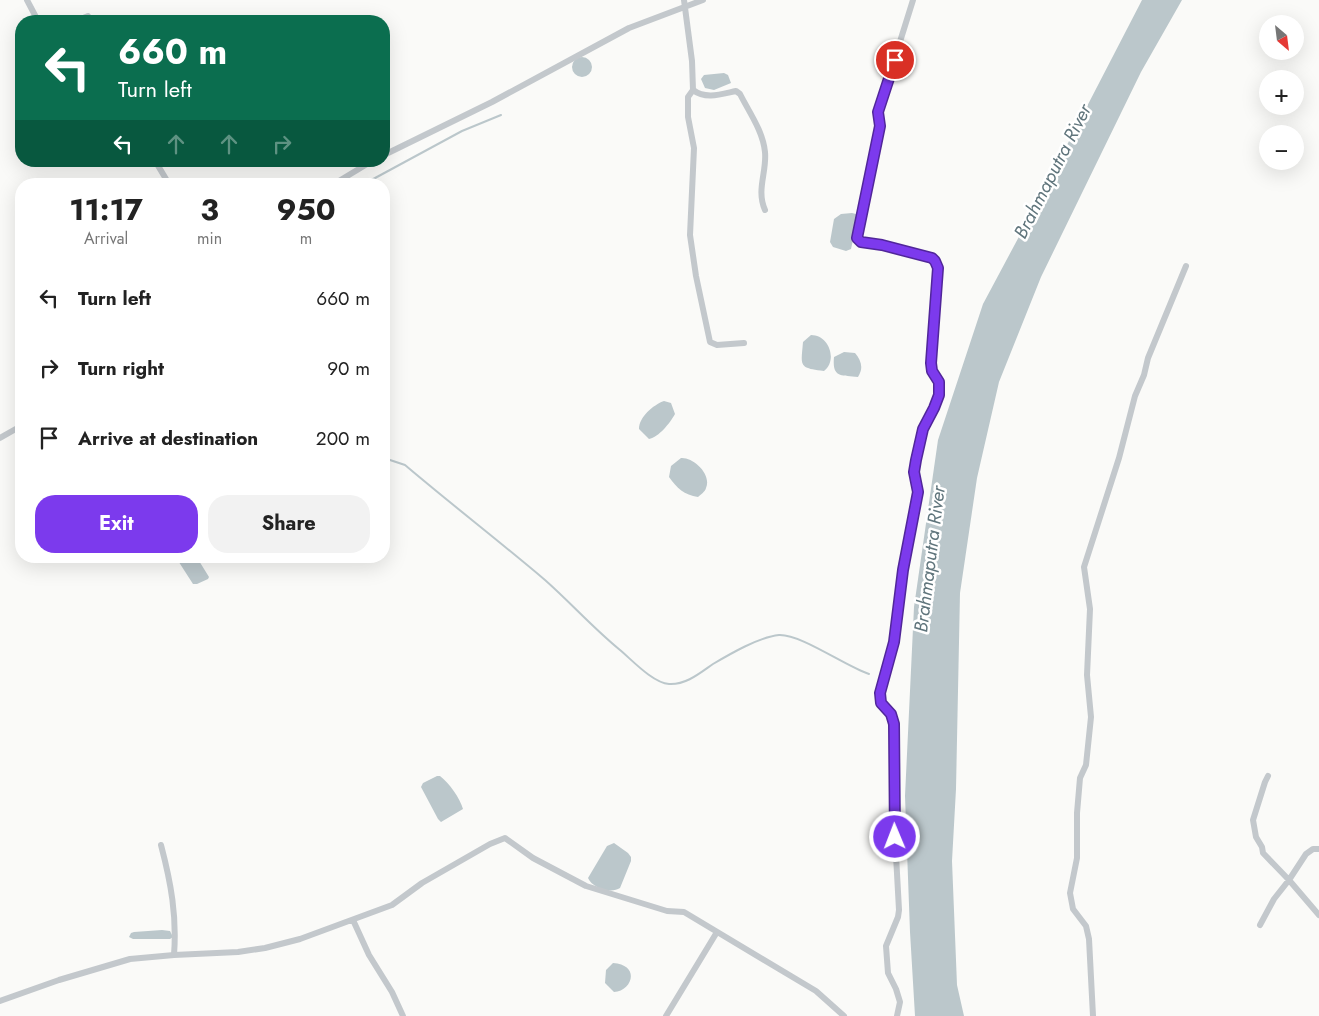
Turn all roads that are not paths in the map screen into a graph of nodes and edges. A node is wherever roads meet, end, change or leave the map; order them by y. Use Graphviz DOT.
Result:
graph roads {
  1 [pos="28,0"];
  2 [pos="703,0"];
  3 [pos="913,0"];
  4 [pos="685,3"];
  5 [pos="35,15"];
  6 [pos="693,90"];
  7 [pos="390,152"];
  8 [pos="159,167"];
  9 [pos="362,167"];
  10 [pos="165,178"];
  11 [pos="344,178"];
  12 [pos="765,210"];
  13 [pos="1186,266"];
  14 [pos="744,343"];
  15 [pos="15,429"];
  16 [pos="0,438"];
  17 [pos="1268,776"];
  18 [pos="161,846"];
  19 [pos="1319,848"];
  20 [pos="1289,880"];
  21 [pos="1319,915"];
  22 [pos="353,920"];
  23 [pos="1260,925"];
  24 [pos="717,932"];
  25 [pos="174,955"];
  26 [pos="0,1001"];
  27 [pos="403,1016"];
  28 [pos="666,1016"];
  29 [pos="844,1016"];
  30 [pos="897,1016"];
  31 [pos="1093,1016"];
  1 -- 5 [label="street"];
  2 -- 4 [label="street"];
  3 -- 30 [label="street"];
  4 -- 6 [label="street"];
  4 -- 7 [label="street"];
  6 -- 12 [label="street"];
  6 -- 14 [label="street"];
  8 -- 10 [label="street"];
  9 -- 11 [label="street"];
  13 -- 31 [label="street"];
  15 -- 16 [label="street"];
  17 -- 20 [label="street"];
  18 -- 25 [label="street"];
  19 -- 20 [label="street"];
  20 -- 21 [label="street"];
  20 -- 23 [label="street"];
  22 -- 24 [label="street"];
  22 -- 25 [label="street"];
  22 -- 27 [label="street"];
  24 -- 28 [label="street"];
  24 -- 29 [label="street"];
  25 -- 26 [label="street"];
}
